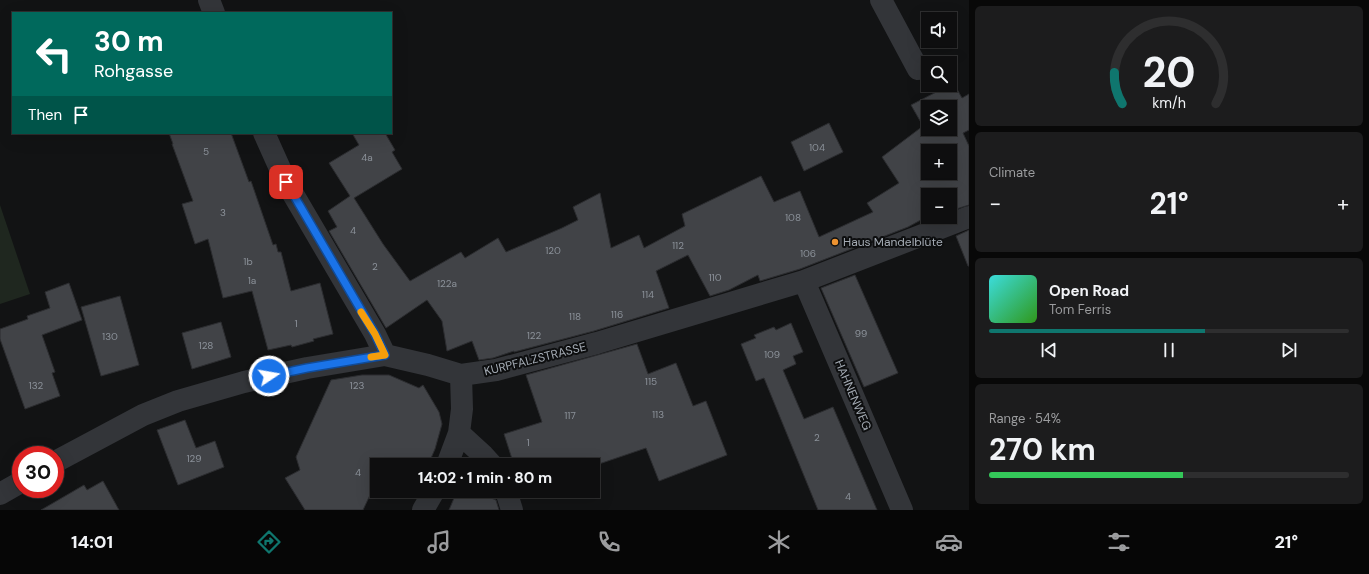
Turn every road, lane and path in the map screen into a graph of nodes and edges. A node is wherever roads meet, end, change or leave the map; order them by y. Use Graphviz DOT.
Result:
graph roads {
  1 [pos="209,0"];
  2 [pos="881,0"];
  3 [pos="214,12"];
  4 [pos="918,69"];
  5 [pos="264,134"];
  6 [pos="969,217"];
  7 [pos="804,281"];
  8 [pos="385,355"];
  9 [pos="461,375"];
  10 [pos="459,433"];
  11 [pos="64,457"];
  12 [pos="450,458"];
  13 [pos="486,458"];
  14 [pos="12,487"];
  15 [pos="0,494"];
  16 [pos="430,498"];
  17 [pos="508,498"];
  18 [pos="423,510"];
  19 [pos="512,510"];
  20 [pos="902,510"];
  1 -- 3 [label="street"];
  2 -- 4 [label="street"];
  5 -- 8 [label="street"];
  6 -- 7 [label="street, KURPFALZSTRASSE"];
  7 -- 9 [label="street, KURPFALZSTRASSE"];
  7 -- 20 [label="street, HAHNENWEG"];
  8 -- 9 [label="street, KURPFALZSTRASSE"];
  8 -- 11 [label="street, KURPFALZSTRASSE"];
  9 -- 10 [label="street"];
  10 -- 12 [label="street"];
  10 -- 13 [label="street"];
  14 -- 15 [label="street"];
  16 -- 18 [label="street"];
  17 -- 19 [label="street"];
}
